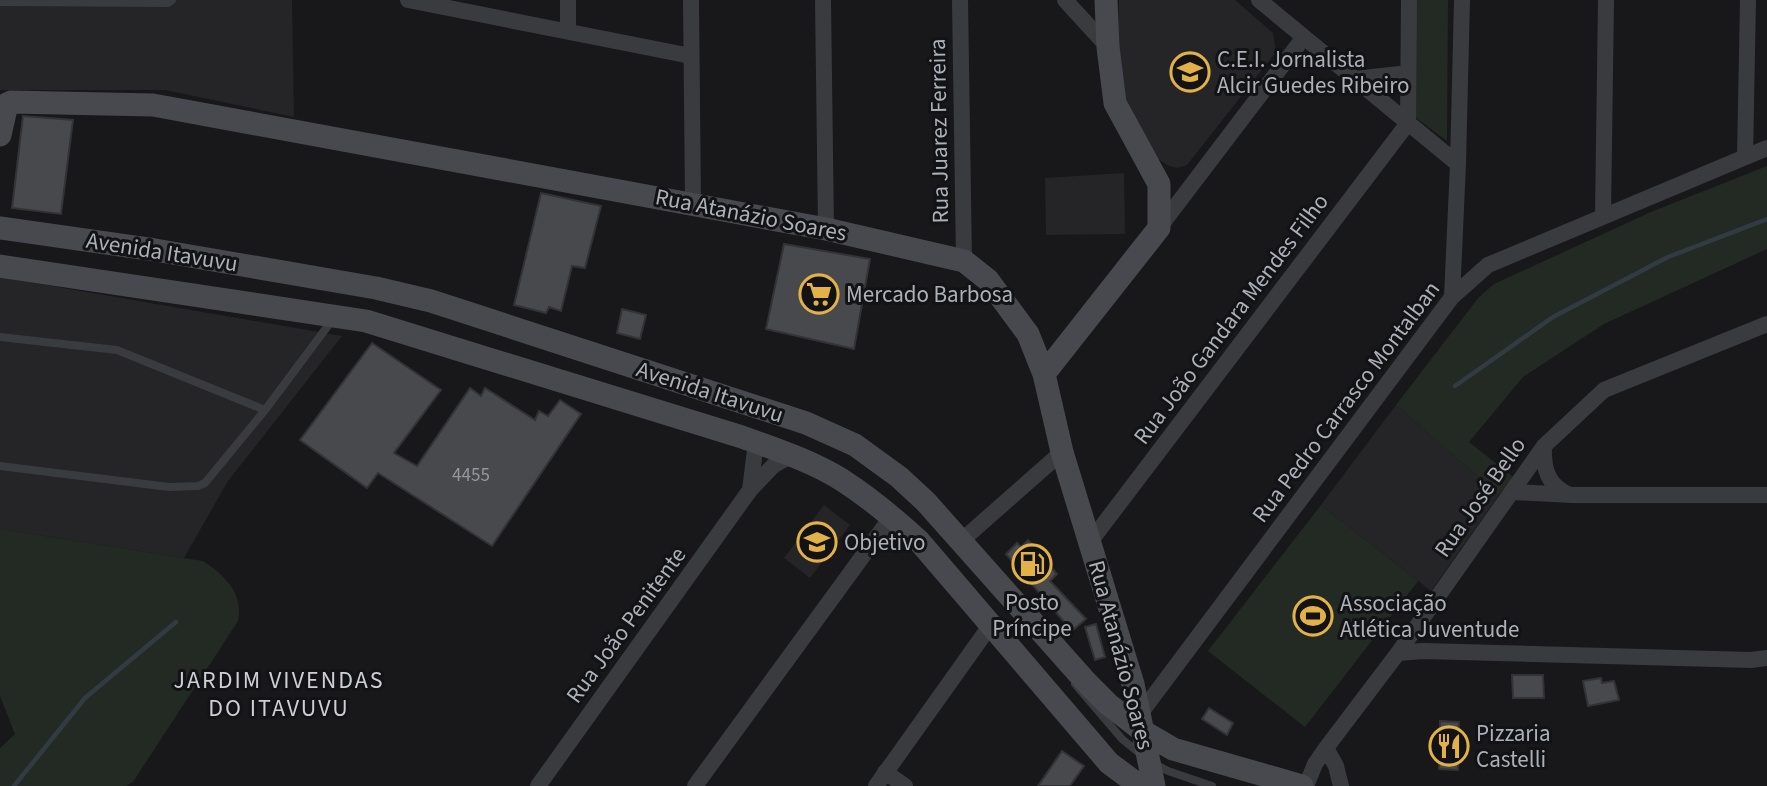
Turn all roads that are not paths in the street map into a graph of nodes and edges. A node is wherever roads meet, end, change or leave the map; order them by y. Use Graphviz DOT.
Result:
graph roads {
  1 [pos="172,0"];
  2 [pos="408,0"];
  3 [pos="568,0"];
  4 [pos="691,0"];
  5 [pos="823,0"];
  6 [pos="960,0"];
  7 [pos="1067,0"];
  8 [pos="1106,0"];
  9 [pos="1259,0"];
  10 [pos="1409,0"];
  11 [pos="1462,0"];
  12 [pos="1606,0"];
  13 [pos="1748,0"];
  14 [pos="0,2"];
  15 [pos="433,2"];
  16 [pos="1273,6"];
  17 [pos="568,30"];
  18 [pos="1304,37"];
  19 [pos="1108,47"];
  20 [pos="691,55"];
  21 [pos="1408,73"];
  22 [pos="1355,79"];
  23 [pos="1408,123"];
  24 [pos="0,135"];
  25 [pos="1767,148"];
  26 [pos="1745,157"];
  27 [pos="1458,164"];
  28 [pos="1159,184"];
  29 [pos="1188,190"];
  30 [pos="693,203"];
  31 [pos="1603,215"];
  32 [pos="0,228"];
  33 [pos="1159,228"];
  34 [pos="826,229"];
  35 [pos="964,261"];
  36 [pos="0,266"];
  37 [pos="1452,297"];
  38 [pos="335,316"];
  39 [pos="1767,324"];
  40 [pos="0,337"];
  41 [pos="1044,374"];
  42 [pos="265,410"];
  43 [pos="756,442"];
  44 [pos="1544,446"];
  45 [pos="1062,452"];
  46 [pos="791,456"];
  47 [pos="0,466"];
  48 [pos="750,490"];
  49 [pos="1512,492"];
  50 [pos="1572,495"];
  51 [pos="1767,495"];
  52 [pos="892,516"];
  53 [pos="960,542"];
  54 [pos="1090,542"];
  55 [pos="950,578"];
  56 [pos="1026,616"];
  57 [pos="990,625"];
  58 [pos="1398,653"];
  59 [pos="1767,658"];
  60 [pos="1142,723"];
  61 [pos="1326,748"];
  62 [pos="881,779"];
  63 [pos="1151,780"];
  64 [pos="538,786"];
  65 [pos="695,786"];
  66 [pos="905,786"];
  67 [pos="1212,786"];
  68 [pos="1304,786"];
  69 [pos="1341,786"];
  1 -- 14 [label="lane"];
  2 -- 15 [label="street"];
  3 -- 17 [label="street"];
  4 -- 20 [label="street"];
  5 -- 34 [label="street"];
  6 -- 35 [label="street, Rua Juarez Ferreira"];
  7 -- 19 [label="street"];
  8 -- 19 [label="main road"];
  9 -- 16 [label="street"];
  10 -- 21 [label="street"];
  11 -- 27 [label="street"];
  12 -- 31 [label="street"];
  13 -- 26 [label="street"];
  15 -- 17 [label="street"];
  16 -- 18 [label="street"];
  17 -- 20 [label="street"];
  18 -- 22 [label="street"];
  18 -- 29 [label="street"];
  19 -- 28 [label="main road"];
  20 -- 30 [label="street"];
  21 -- 22 [label="street"];
  21 -- 23 [label="street"];
  22 -- 23 [label="street"];
  23 -- 27 [label="street"];
  23 -- 54 [label="street, Rua João Gandara Mendes Filho"];
  24 -- 30 [label="main road, Rua Atanázio Soares"];
  25 -- 26 [label="street, Rua Pedro Carrasco Montalban"];
  26 -- 31 [label="street, Rua Pedro Carrasco Montalban"];
  27 -- 37 [label="street"];
  28 -- 29 [label="street"];
  28 -- 33 [label="main road"];
  29 -- 33 [label="street"];
  30 -- 34 [label="main road, Rua Atanázio Soares"];
  31 -- 37 [label="street, Rua Pedro Carrasco Montalban"];
  32 -- 53 [label="main road, Avenida Itavuvu"];
  33 -- 41 [label="main road"];
  34 -- 35 [label="main road, Rua Atanázio Soares"];
  35 -- 41 [label="main road, Rua Atanázio Soares"];
  36 -- 38 [label="main road, Avenida Itavuvu"];
  37 -- 60 [label="street, Rua Pedro Carrasco Montalban"];
  38 -- 42 [label="lane"];
  38 -- 43 [label="main road, Avenida Itavuvu"];
  39 -- 44 [label="street, Rua José Bello"];
  40 -- 42 [label="lane"];
  41 -- 45 [label="main road, Rua Atanázio Soares"];
  42 -- 47 [label="lane"];
  43 -- 46 [label="main road, Avenida Itavuvu"];
  43 -- 48 [label="street, Rua João Penitente"];
  44 -- 49 [label="street, Rua José Bello"];
  44 -- 50 [label="street"];
  45 -- 53 [label="street"];
  45 -- 54 [label="main road, Rua Atanázio Soares"];
  46 -- 48 [label="street, Rua João Penitente"];
  46 -- 52 [label="main road, Avenida Itavuvu"];
  48 -- 64 [label="street, Rua João Penitente"];
  49 -- 50 [label="street"];
  49 -- 58 [label="street, Rua José Bello"];
  50 -- 51 [label="street"];
  52 -- 55 [label="main road, Avenida Itavuvu"];
  52 -- 65 [label="street"];
  53 -- 55 [label="main road"];
  53 -- 56 [label="main road, Avenida Itavuvu"];
  54 -- 60 [label="main road, Rua Atanázio Soares"];
  55 -- 57 [label="main road, Avenida Itavuvu"];
  56 -- 60 [label="main road, Avenida Itavuvu"];
  56 -- 63 [label="lane"];
  57 -- 62 [label="street"];
  57 -- 63 [label="main road, Avenida Itavuvu"];
  58 -- 59 [label="street"];
  58 -- 61 [label="street, Rua José Bello"];
  60 -- 63 [label="main road, Rua Atanázio Soares"];
  60 -- 68 [label="main road, Avenida Itavuvu"];
  61 -- 68 [label="street, Rua José Bello"];
  61 -- 69 [label="street"];
  62 -- 66 [label="street"];
  63 -- 67 [label="lane"];
}
